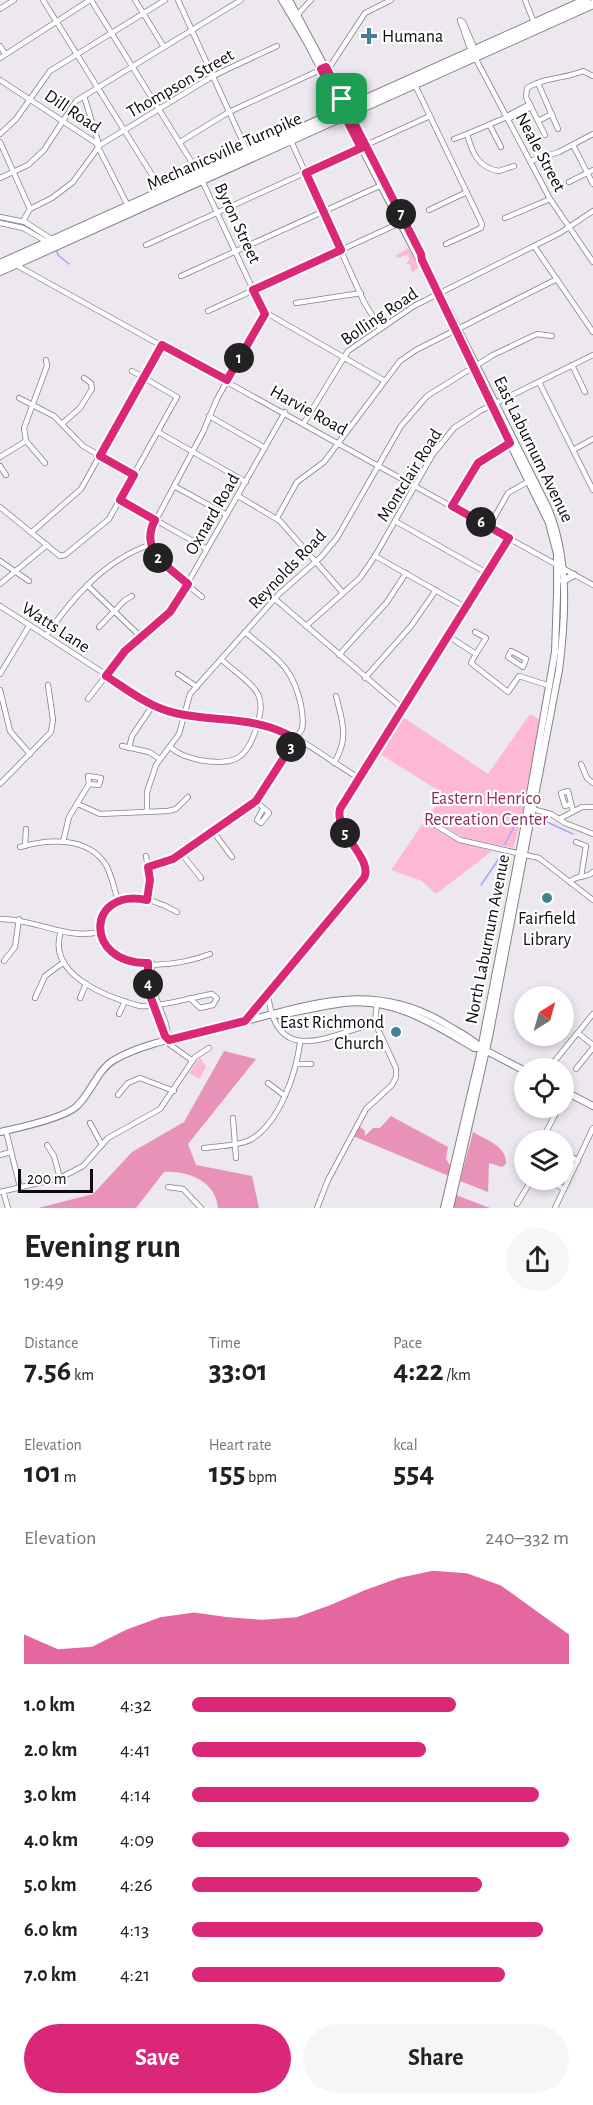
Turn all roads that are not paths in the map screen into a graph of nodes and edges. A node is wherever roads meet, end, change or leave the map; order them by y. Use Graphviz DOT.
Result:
graph roads {
  1 [pos="14,0"];
  2 [pos="43,0"];
  3 [pos="91,0"];
  4 [pos="135,0"];
  5 [pos="165,0"];
  6 [pos="178,0"];
  7 [pos="241,0"];
  8 [pos="282,0"];
  9 [pos="289,0"];
  10 [pos="311,0"];
  11 [pos="392,0"];
  12 [pos="525,0"];
  13 [pos="586,0"];
  14 [pos="593,4"];
  15 [pos="0,9"];
  16 [pos="143,14"];
  17 [pos="298,14"];
  18 [pos="460,20"];
  19 [pos="56,21"];
  20 [pos="535,26"];
  21 [pos="192,30"];
  22 [pos="112,33"];
  23 [pos="0,46"];
  24 [pos="278,46"];
  25 [pos="164,47"];
  26 [pos="473,51"];
  27 [pos="77,54"];
  28 [pos="3,56"];
  29 [pos="132,66"];
  30 [pos="323,68"];
  31 [pos="213,76"];
  32 [pos="593,76"];
  33 [pos="0,80"];
  34 [pos="413,80"];
  35 [pos="538,82"];
  36 [pos="98,87"];
  37 [pos="84,96"];
  38 [pos="29,98"];
  39 [pos="530,106"];
  40 [pos="160,110"];
  41 [pos="345,110"];
  42 [pos="229,112"];
  43 [pos="552,114"];
  44 [pos="430,116"];
  45 [pos="508,118"];
  46 [pos="63,120"];
  47 [pos="538,122"];
  48 [pos="490,126"];
  49 [pos="558,129"];
  50 [pos="125,131"];
  51 [pos="0,134"];
  52 [pos="467,134"];
  53 [pos="593,134"];
  54 [pos="545,135"];
  55 [pos="289,136"];
  56 [pos="454,139"];
  57 [pos="0,142"];
  58 [pos="180,142"];
  59 [pos="573,145"];
  60 [pos="99,146"];
  61 [pos="363,147"];
  62 [pos="501,147"];
  63 [pos="248,155"];
  64 [pos="530,161"];
  65 [pos="514,166"];
  66 [pos="590,171"];
  67 [pos="14,172"];
  68 [pos="306,173"];
  69 [pos="201,176"];
  70 [pos="0,178"];
  71 [pos="569,182"];
  72 [pos="593,184"];
  73 [pos="383,185"];
  74 [pos="467,192"];
  75 [pos="163,193"];
  76 [pos="550,198"];
  77 [pos="30,209"];
  78 [pos="129,209"];
  79 [pos="429,210"];
  80 [pos="593,211"];
  81 [pos="324,212"];
  82 [pos="218,213"];
  83 [pos="0,217"];
  84 [pos="505,218"];
  85 [pos="23,221"];
  86 [pos="402,221"];
  87 [pos="0,223"];
  88 [pos="569,226"];
  89 [pos="52,242"];
  90 [pos="446,244"];
  91 [pos="146,246"];
  92 [pos="534,246"];
  93 [pos="341,250"];
  94 [pos="236,252"];
  95 [pos="14,261"];
  96 [pos="593,262"];
  97 [pos="0,264"];
  98 [pos="0,271"];
  99 [pos="181,276"];
  100 [pos="557,279"];
  101 [pos="253,290"];
  102 [pos="361,293"];
  103 [pos="439,293"];
  104 [pos="296,303"];
  105 [pos="208,311"];
  106 [pos="265,314"];
  107 [pos="380,328"];
  108 [pos="456,329"];
  109 [pos="593,332"];
  110 [pos="552,336"];
  111 [pos="162,345"];
  112 [pos="593,355"];
  113 [pos="342,357"];
  114 [pos="46,360"];
  115 [pos="572,365"];
  116 [pos="475,367"];
  117 [pos="132,371"];
  118 [pos="84,378"];
  119 [pos="143,378"];
  120 [pos="227,380"];
  121 [pos="383,381"];
  122 [pos="539,382"];
  123 [pos="585,392"];
  124 [pos="19,398"];
  125 [pos="494,404"];
  126 [pos="31,406"];
  127 [pos="285,412"];
  128 [pos="209,416"];
  129 [pos="63,423"];
  130 [pos="304,423"];
  131 [pos="158,432"];
  132 [pos="593,439"];
  133 [pos="26,441"];
  134 [pos="513,442"];
  135 [pos="339,443"];
  136 [pos="265,447"];
  137 [pos="573,450"];
  138 [pos="193,452"];
  139 [pos="100,456"];
  140 [pos="0,458"];
  141 [pos="45,463"];
  142 [pos="378,465"];
  143 [pos="0,466"];
  144 [pos="6,475"];
  145 [pos="134,475"];
  146 [pos="531,480"];
  147 [pos="246,482"];
  148 [pos="174,486"];
  149 [pos="415,486"];
  150 [pos="593,490"];
  151 [pos="238,496"];
  152 [pos="120,500"];
  153 [pos="452,506"];
  154 [pos="0,507"];
  155 [pos="227,515"];
  156 [pos="277,518"];
  157 [pos="155,520"];
  158 [pos="395,521"];
  159 [pos="489,526"];
  160 [pos="32,532"];
  161 [pos="509,538"];
  162 [pos="47,545"];
  163 [pos="150,545"];
  164 [pos="207,549"];
  165 [pos="375,556"];
  166 [pos="0,561"];
  167 [pos="316,562"];
  168 [pos="560,567"];
  169 [pos="15,571"];
  170 [pos="406,573"];
  171 [pos="487,573"];
  172 [pos="574,575"];
  173 [pos="29,581"];
  174 [pos="563,581"];
  175 [pos="0,584"];
  176 [pos="188,584"];
  177 [pos="87,585"];
  178 [pos="593,585"];
  179 [pos="436,590"];
  180 [pos="343,593"];
  181 [pos="132,596"];
  182 [pos="202,597"];
  183 [pos="275,599"];
  184 [pos="0,606"];
  185 [pos="465,607"];
  186 [pos="114,611"];
  187 [pos="29,626"];
  188 [pos="306,626"];
  189 [pos="99,627"];
  190 [pos="245,632"];
  191 [pos="474,632"];
  192 [pos="46,636"];
  193 [pos="448,636"];
  194 [pos="141,637"];
  195 [pos="476,654"];
  196 [pos="2,655"];
  197 [pos="339,656"];
  198 [pos="8,658"];
  199 [pos="221,659"];
  200 [pos="523,667"];
  201 [pos="0,674"];
  202 [pos="178,674"];
  203 [pos="106,676"];
  204 [pos="519,676"];
  205 [pos="365,678"];
  206 [pos="48,685"];
  207 [pos="550,686"];
  208 [pos="197,687"];
  209 [pos="0,690"];
  210 [pos="336,696"];
  211 [pos="88,699"];
  212 [pos="153,705"];
  213 [pos="402,708"];
  214 [pos="183,714"];
  215 [pos="258,723"];
  216 [pos="296,739"];
  217 [pos="122,746"];
  218 [pos="170,747"];
  219 [pos="129,748"];
  220 [pos="30,754"];
  221 [pos="160,759"];
  222 [pos="334,763"];
  223 [pos="581,764"];
  224 [pos="359,778"];
  225 [pos="1,781"];
  226 [pos="593,783"];
  227 [pos="90,784"];
  228 [pos="188,797"];
  229 [pos="256,801"];
  230 [pos="78,804"];
  231 [pos="571,804"];
  232 [pos="593,807"];
  233 [pos="263,809"];
  234 [pos="532,809"];
  235 [pos="147,811"];
  236 [pos="573,811"];
  237 [pos="559,819"];
  238 [pos="427,820"];
  239 [pos="26,829"];
  240 [pos="212,830"];
  241 [pos="593,834"];
  242 [pos="63,842"];
  243 [pos="576,842"];
  244 [pos="181,853"];
  245 [pos="521,853"];
  246 [pos="146,856"];
  247 [pos="232,857"];
  248 [pos="148,867"];
  249 [pos="592,876"];
  250 [pos="581,877"];
  251 [pos="201,878"];
  252 [pos="570,882"];
  253 [pos="118,900"];
  254 [pos="147,900"];
  255 [pos="593,900"];
  256 [pos="177,912"];
  257 [pos="0,919"];
  258 [pos="19,919"];
  259 [pos="61,931"];
  260 [pos="99,933"];
  261 [pos="210,954"];
  262 [pos="4,962"];
  263 [pos="64,962"];
  264 [pos="150,963"];
  265 [pos="86,984"];
  266 [pos="268,994"];
  267 [pos="35,998"];
  268 [pos="80,998"];
  269 [pos="190,998"];
  270 [pos="125,1001"];
  271 [pos="377,1001"];
  272 [pos="156,1004"];
  273 [pos="119,1014"];
  274 [pos="273,1014"];
  275 [pos="593,1014"];
  276 [pos="245,1021"];
  277 [pos="375,1023"];
  278 [pos="578,1033"];
  279 [pos="169,1040"];
  280 [pos="300,1043"];
  281 [pos="593,1047"];
  282 [pos="209,1048"];
  283 [pos="484,1050"];
  284 [pos="557,1058"];
  285 [pos="193,1061"];
  286 [pos="296,1064"];
  287 [pos="311,1064"];
  288 [pos="514,1065"];
  289 [pos="576,1069"];
  290 [pos="268,1083"];
  291 [pos="174,1091"];
  292 [pos="118,1095"];
  293 [pos="285,1096"];
  294 [pos="574,1098"];
  295 [pos="593,1106"];
  296 [pos="233,1118"];
  297 [pos="90,1123"];
  298 [pos="593,1128"];
  299 [pos="3,1131"];
  300 [pos="234,1144"];
  301 [pos="47,1145"];
  302 [pos="102,1145"];
  303 [pos="204,1148"];
  304 [pos="11,1152"];
  305 [pos="0,1155"];
  306 [pos="236,1158"];
  307 [pos="574,1158"];
  308 [pos="578,1161"];
  309 [pos="574,1169"];
  310 [pos="60,1178"];
  311 [pos="20,1187"];
  312 [pos="168,1187"];
  313 [pos="525,1190"];
  314 [pos="564,1190"];
  315 [pos="2,1192"];
  316 [pos="517,1204"];
  317 [pos="8,1208"];
  318 [pos="201,1208"];
  319 [pos="317,1208"];
  320 [pos="444,1208"];
  321 [pos="450,1208"];
  322 [pos="555,1208"];
  1 -- 15 [label="street"];
  2 -- 19 [label="street"];
  3 -- 19 [label="street"];
  3 -- 22 [label="street, Byron Street"];
  4 -- 16 [label="street"];
  5 -- 16 [label="street"];
  6 -- 21 [label="street"];
  7 -- 21 [label="street"];
  8 -- 30 [label="main road, East Laburnum Avenue"];
  9 -- 17 [label="main road, East Laburnum Avenue"];
  10 -- 17 [label="street"];
  11 -- 30 [label="street"];
  12 -- 20 [label="street"];
  13 -- 20 [label="highway, Mechanicsville Turnpike"];
  14 -- 20 [label="highway, Mechanicsville Turnpike"];
  16 -- 22 [label="street"];
  16 -- 25 [label="street"];
  17 -- 30 [label="main road, East Laburnum Avenue"];
  18 -- 26 [label="street, Neale Street"];
  19 -- 27 [label="street"];
  19 -- 28 [label="street"];
  20 -- 26 [label="highway, Mechanicsville Turnpike"];
  21 -- 25 [label="street"];
  21 -- 31 [label="street"];
  22 -- 27 [label="street"];
  22 -- 29 [label="street, Byron Street"];
  23 -- 28 [label="street"];
  24 -- 31 [label="street, Thompson Street"];
  25 -- 29 [label="street"];
  26 -- 34 [label="highway, Mechanicsville Turnpike"];
  26 -- 45 [label="street, Neale Street"];
  27 -- 36 [label="street"];
  27 -- 38 [label="street"];
  29 -- 36 [label="street"];
  29 -- 40 [label="street, Byron Street"];
  30 -- 41 [label="main road, East Laburnum Avenue"];
  30 -- 42 [label="street"];
  31 -- 40 [label="street, Thompson Street"];
  31 -- 42 [label="street"];
  32 -- 35 [label="street"];
  33 -- 38 [label="street, Dill Road"];
  34 -- 41 [label="highway, Mechanicsville Turnpike"];
  34 -- 44 [label="street"];
  35 -- 39 [label="street"];
  35 -- 43 [label="street"];
  36 -- 37 [label="street"];
  36 -- 50 [label="street"];
  37 -- 46 [label="street"];
  37 -- 60 [label="street"];
  38 -- 46 [label="street, Dill Road"];
  38 -- 51 [label="street"];
  39 -- 45 [label="street"];
  39 -- 47 [label="street"];
  40 -- 50 [label="street, Thompson Street"];
  40 -- 58 [label="street, Byron Street"];
  41 -- 55 [label="highway, Mechanicsville Turnpike"];
  41 -- 61 [label="main road, East Laburnum Avenue"];
  41 -- 61 [label="main road, East Laburnum Avenue"];
  42 -- 58 [label="street"];
  42 -- 63 [label="street"];
  43 -- 47 [label="street"];
  43 -- 49 [label="street"];
  44 -- 61 [label="street"];
  44 -- 74 [label="street"];
  45 -- 48 [label="street"];
  45 -- 64 [label="street, Neale Street"];
  46 -- 60 [label="street, Dill Road"];
  46 -- 67 [label="street"];
  47 -- 54 [label="street"];
  48 -- 52 [label="street"];
  48 -- 62 [label="street"];
  50 -- 60 [label="street, Thompson Street"];
  50 -- 75 [label="street"];
  52 -- 56 [label="street"];
  52 -- 65 [label="street"];
  53 -- 59 [label="street"];
  55 -- 63 [label="highway, Mechanicsville Turnpike"];
  55 -- 68 [label="street"];
  57 -- 67 [label="street"];
  58 -- 69 [label="street, Byron Street"];
  59 -- 64 [label="street"];
  59 -- 66 [label="street"];
  60 -- 77 [label="street, Thompson Street"];
  60 -- 78 [label="street, Dill Road"];
  61 -- 68 [label="street"];
  61 -- 73 [label="main road, East Laburnum Avenue"];
  63 -- 69 [label="highway, Mechanicsville Turnpike"];
  64 -- 76 [label="street, Neale Street"];
  66 -- 71 [label="street"];
  66 -- 72 [label="street"];
  67 -- 70 [label="street"];
  67 -- 77 [label="street"];
  68 -- 81 [label="street"];
  68 -- 82 [label="street"];
  69 -- 75 [label="highway, Mechanicsville Turnpike"];
  69 -- 82 [label="street, Byron Street"];
  73 -- 81 [label="street"];
  73 -- 86 [label="main road, East Laburnum Avenue"];
  74 -- 79 [label="street"];
  74 -- 90 [label="street"];
  75 -- 78 [label="highway, Mechanicsville Turnpike"];
  76 -- 84 [label="street"];
  76 -- 88 [label="street, Neale Street"];
  77 -- 85 [label="street"];
  78 -- 89 [label="highway, Mechanicsville Turnpike"];
  80 -- 88 [label="street, Bolling Road"];
  81 -- 93 [label="street"];
  81 -- 94 [label="street"];
  82 -- 91 [label="street"];
  82 -- 94 [label="street, Byron Street"];
  83 -- 85 [label="street"];
  85 -- 89 [label="street"];
  86 -- 93 [label="street"];
  86 -- 103 [label="main road, East Laburnum Avenue"];
  87 -- 89 [label="street"];
  88 -- 92 [label="street, Bolling Road"];
  88 -- 96 [label="street, Neale Street"];
  89 -- 95 [label="highway, Mechanicsville Turnpike"];
  92 -- 100 [label="street"];
  92 -- 103 [label="street, Bolling Road"];
  93 -- 101 [label="street"];
  93 -- 102 [label="street"];
  94 -- 99 [label="street"];
  94 -- 101 [label="street, Byron Street"];
  95 -- 97 [label="highway, Mechanicsville Turnpike"];
  95 -- 98 [label="highway, Mechanicsville Turnpike"];
  95 -- 111 [label="street, Harvie Road"];
  100 -- 108 [label="street"];
  100 -- 109 [label="street"];
  101 -- 105 [label="street"];
  101 -- 106 [label="street, Byron Street"];
  102 -- 104 [label="street"];
  102 -- 107 [label="street"];
  103 -- 107 [label="street, Bolling Road"];
  103 -- 108 [label="main road, East Laburnum Avenue"];
  106 -- 113 [label="street"];
  106 -- 120 [label="street"];
  107 -- 113 [label="street, Bolling Road"];
  108 -- 116 [label="main road, East Laburnum Avenue"];
  108 -- 121 [label="street"];
  110 -- 116 [label="street, Reynolds Road"];
  111 -- 119 [label="street"];
  111 -- 120 [label="street, Harvie Road"];
  112 -- 115 [label="street, Montclair Road"];
  113 -- 121 [label="street"];
  113 -- 130 [label="street, Bolling Road"];
  114 -- 126 [label="street"];
  115 -- 122 [label="street, Montclair Road"];
  115 -- 123 [label="street"];
  116 -- 125 [label="main road, East Laburnum Avenue"];
  116 -- 142 [label="street, Reynolds Road"];
  117 -- 119 [label="street"];
  118 -- 129 [label="street"];
  119 -- 131 [label="street"];
  119 -- 139 [label="street"];
  120 -- 127 [label="street, Harvie Road"];
  120 -- 128 [label="street"];
  121 -- 135 [label="street"];
  122 -- 125 [label="street, Montclair Road"];
  122 -- 137 [label="street"];
  124 -- 126 [label="street"];
  125 -- 134 [label="main road, East Laburnum Avenue"];
  125 -- 149 [label="street, Montclair Road"];
  126 -- 129 [label="street"];
  126 -- 133 [label="street"];
  127 -- 130 [label="street, Harvie Road"];
  127 -- 136 [label="street, Oxnard Road"];
  128 -- 136 [label="street"];
  128 -- 138 [label="street"];
  129 -- 139 [label="street"];
  130 -- 135 [label="street, Harvie Road"];
  131 -- 138 [label="street"];
  131 -- 145 [label="street"];
  132 -- 137 [label="street"];
  133 -- 140 [label="street"];
  133 -- 141 [label="street"];
  134 -- 146 [label="main road, East Laburnum Avenue"];
  134 -- 153 [label="street"];
  135 -- 142 [label="street, Harvie Road"];
  135 -- 156 [label="street"];
  136 -- 147 [label="street, Oxnard Road"];
  137 -- 150 [label="street"];
  138 -- 147 [label="street"];
  138 -- 148 [label="street"];
  139 -- 145 [label="street"];
  139 -- 160 [label="street"];
  142 -- 149 [label="street, Harvie Road"];
  142 -- 167 [label="street, Reynolds Road"];
  143 -- 144 [label="street"];
  145 -- 152 [label="street"];
  146 -- 159 [label="street"];
  146 -- 168 [label="main road, East Laburnum Avenue"];
  147 -- 151 [label="street, Oxnard Road"];
  148 -- 155 [label="street"];
  148 -- 157 [label="street"];
  149 -- 153 [label="street, Harvie Road"];
  149 -- 158 [label="street, Montclair Road"];
  151 -- 155 [label="street, Oxnard Road"];
  151 -- 156 [label="street"];
  152 -- 157 [label="street"];
  152 -- 162 [label="street"];
  153 -- 159 [label="street, Harvie Road"];
  154 -- 160 [label="street"];
  155 -- 164 [label="street, Oxnard Road"];
  156 -- 167 [label="street"];
  157 -- 163 [label="street"];
  157 -- 164 [label="street"];
  158 -- 165 [label="street, Montclair Road"];
  158 -- 171 [label="street"];
  159 -- 161 [label="street, Harvie Road"];
  160 -- 162 [label="street"];
  161 -- 168 [label="street, Harvie Road"];
  161 -- 171 [label="street"];
  162 -- 169 [label="street"];
  163 -- 176 [label="street"];
  163 -- 177 [label="street"];
  164 -- 176 [label="street, Oxnard Road"];
  165 -- 170 [label="street"];
  165 -- 180 [label="street, Montclair Road"];
  166 -- 169 [label="street"];
  167 -- 180 [label="street"];
  167 -- 183 [label="street, Reynolds Road"];
  168 -- 172 [label="street, Harvie Road"];
  168 -- 174 [label="main road, North Laburnum Avenue"];
  168 -- 207 [label="main road, North Laburnum Avenue"];
  169 -- 173 [label="street"];
  169 -- 175 [label="street"];
  170 -- 179 [label="street"];
  170 -- 197 [label="street"];
  171 -- 185 [label="street"];
  172 -- 174 [label="main road"];
  172 -- 178 [label="street, Harvie Road"];
  174 -- 234 [label="main road, North Laburnum Avenue"];
  176 -- 182 [label="street"];
  176 -- 194 [label="street, Oxnard Road"];
  177 -- 186 [label="street"];
  177 -- 192 [label="street"];
  179 -- 185 [label="street"];
  179 -- 205 [label="street"];
  180 -- 188 [label="street, Montclair Road"];
  181 -- 186 [label="street"];
  183 -- 188 [label="street"];
  183 -- 190 [label="street, Reynolds Road"];
  184 -- 187 [label="street, Watts Lane"];
  185 -- 193 [label="street"];
  186 -- 189 [label="street"];
  186 -- 194 [label="street"];
  187 -- 192 [label="street, Watts Lane"];
  187 -- 198 [label="street"];
  188 -- 197 [label="street"];
  190 -- 199 [label="street, Reynolds Road"];
  190 -- 216 [label="street"];
  191 -- 195 [label="street"];
  192 -- 203 [label="street, Watts Lane"];
  193 -- 195 [label="street"];
  193 -- 213 [label="street"];
  194 -- 203 [label="street, Oxnard Road"];
  195 -- 204 [label="street"];
  196 -- 198 [label="street"];
  197 -- 205 [label="street"];
  198 -- 201 [label="street"];
  199 -- 208 [label="street, Reynolds Road"];
  199 -- 215 [label="street"];
  200 -- 204 [label="street"];
  202 -- 208 [label="street"];
  203 -- 211 [label="street, Oxnard Road"];
  203 -- 212 [label="street, Watts Lane"];
  204 -- 207 [label="street"];
  205 -- 213 [label="street"];
  206 -- 220 [label="street"];
  207 -- 245 [label="main road, North Laburnum Avenue"];
  208 -- 214 [label="street, Reynolds Road"];
  209 -- 220 [label="street"];
  210 -- 222 [label="street"];
  212 -- 214 [label="street, Watts Lane"];
  212 -- 219 [label="street"];
  213 -- 224 [label="street"];
  214 -- 215 [label="street, Watts Lane"];
  214 -- 218 [label="street, Reynolds Road"];
  215 -- 216 [label="street, Watts Lane"];
  215 -- 218 [label="street"];
  216 -- 222 [label="street, Watts Lane"];
  216 -- 229 [label="street"];
  217 -- 219 [label="street"];
  218 -- 221 [label="street, Reynolds Road"];
  219 -- 221 [label="street"];
  220 -- 225 [label="street"];
  221 -- 235 [label="street, Reynolds Road"];
  222 -- 224 [label="street, Watts Lane"];
  223 -- 226 [label="street"];
  224 -- 266 [label="street"];
  227 -- 230 [label="street"];
  228 -- 235 [label="street"];
  229 -- 233 [label="street"];
  229 -- 240 [label="street"];
  230 -- 235 [label="street"];
  230 -- 242 [label="street"];
  231 -- 236 [label="street"];
  232 -- 236 [label="street"];
  234 -- 237 [label="street"];
  234 -- 245 [label="main road, North Laburnum Avenue"];
  236 -- 237 [label="street"];
  237 -- 241 [label="street"];
  238 -- 245 [label="street"];
  239 -- 242 [label="street"];
  240 -- 244 [label="street"];
  240 -- 247 [label="street"];
  242 -- 253 [label="street"];
  243 -- 250 [label="street"];
  244 -- 248 [label="street"];
  244 -- 251 [label="street"];
  245 -- 252 [label="street"];
  245 -- 283 [label="main road, North Laburnum Avenue"];
  246 -- 248 [label="street"];
  248 -- 254 [label="street"];
  249 -- 250 [label="street"];
  250 -- 252 [label="street"];
  252 -- 255 [label="street"];
  253 -- 254 [label="street"];
  253 -- 260 [label="street"];
  254 -- 256 [label="street"];
  257 -- 258 [label="street"];
  258 -- 259 [label="street"];
  258 -- 262 [label="street"];
  259 -- 260 [label="street"];
  259 -- 263 [label="street"];
  260 -- 264 [label="street"];
  261 -- 264 [label="street"];
  263 -- 265 [label="street"];
  263 -- 267 [label="street"];
  264 -- 272 [label="street"];
  265 -- 268 [label="street"];
  265 -- 270 [label="street"];
  266 -- 274 [label="street"];
  266 -- 276 [label="street"];
  269 -- 269 [label="street"];
  269 -- 272 [label="street"];
  270 -- 272 [label="street"];
  270 -- 273 [label="street"];
  271 -- 274 [label="main road"];
  271 -- 277 [label="street"];
  271 -- 283 [label="main road"];
  272 -- 279 [label="street"];
  274 -- 276 [label="main road"];
  274 -- 280 [label="street"];
  275 -- 278 [label="street"];
  276 -- 279 [label="main road"];
  277 -- 280 [label="street"];
  277 -- 319 [label="street"];
  278 -- 281 [label="street"];
  278 -- 284 [label="street"];
  279 -- 285 [label="street"];
  279 -- 299 [label="main road"];
  280 -- 286 [label="street"];
  281 -- 289 [label="street"];
  282 -- 285 [label="street"];
  283 -- 288 [label="main road"];
  283 -- 320 [label="main road, North Laburnum Avenue"];
  283 -- 321 [label="main road, North Laburnum Avenue"];
  285 -- 291 [label="street"];
  286 -- 287 [label="street"];
  286 -- 293 [label="street"];
  290 -- 293 [label="street"];
  291 -- 292 [label="street"];
  291 -- 302 [label="street"];
  293 -- 300 [label="street"];
  294 -- 295 [label="main road"];
  296 -- 300 [label="street"];
  297 -- 302 [label="street"];
  298 -- 308 [label="street"];
  299 -- 304 [label="street"];
  300 -- 303 [label="street"];
  300 -- 306 [label="street"];
  301 -- 310 [label="street"];
  302 -- 310 [label="street"];
  304 -- 305 [label="street"];
  304 -- 311 [label="street"];
  307 -- 308 [label="street"];
  308 -- 309 [label="street"];
  310 -- 311 [label="street"];
  311 -- 315 [label="street"];
  312 -- 318 [label="street"];
  313 -- 316 [label="street"];
  314 -- 322 [label="street"];
  315 -- 317 [label="street"];
}
